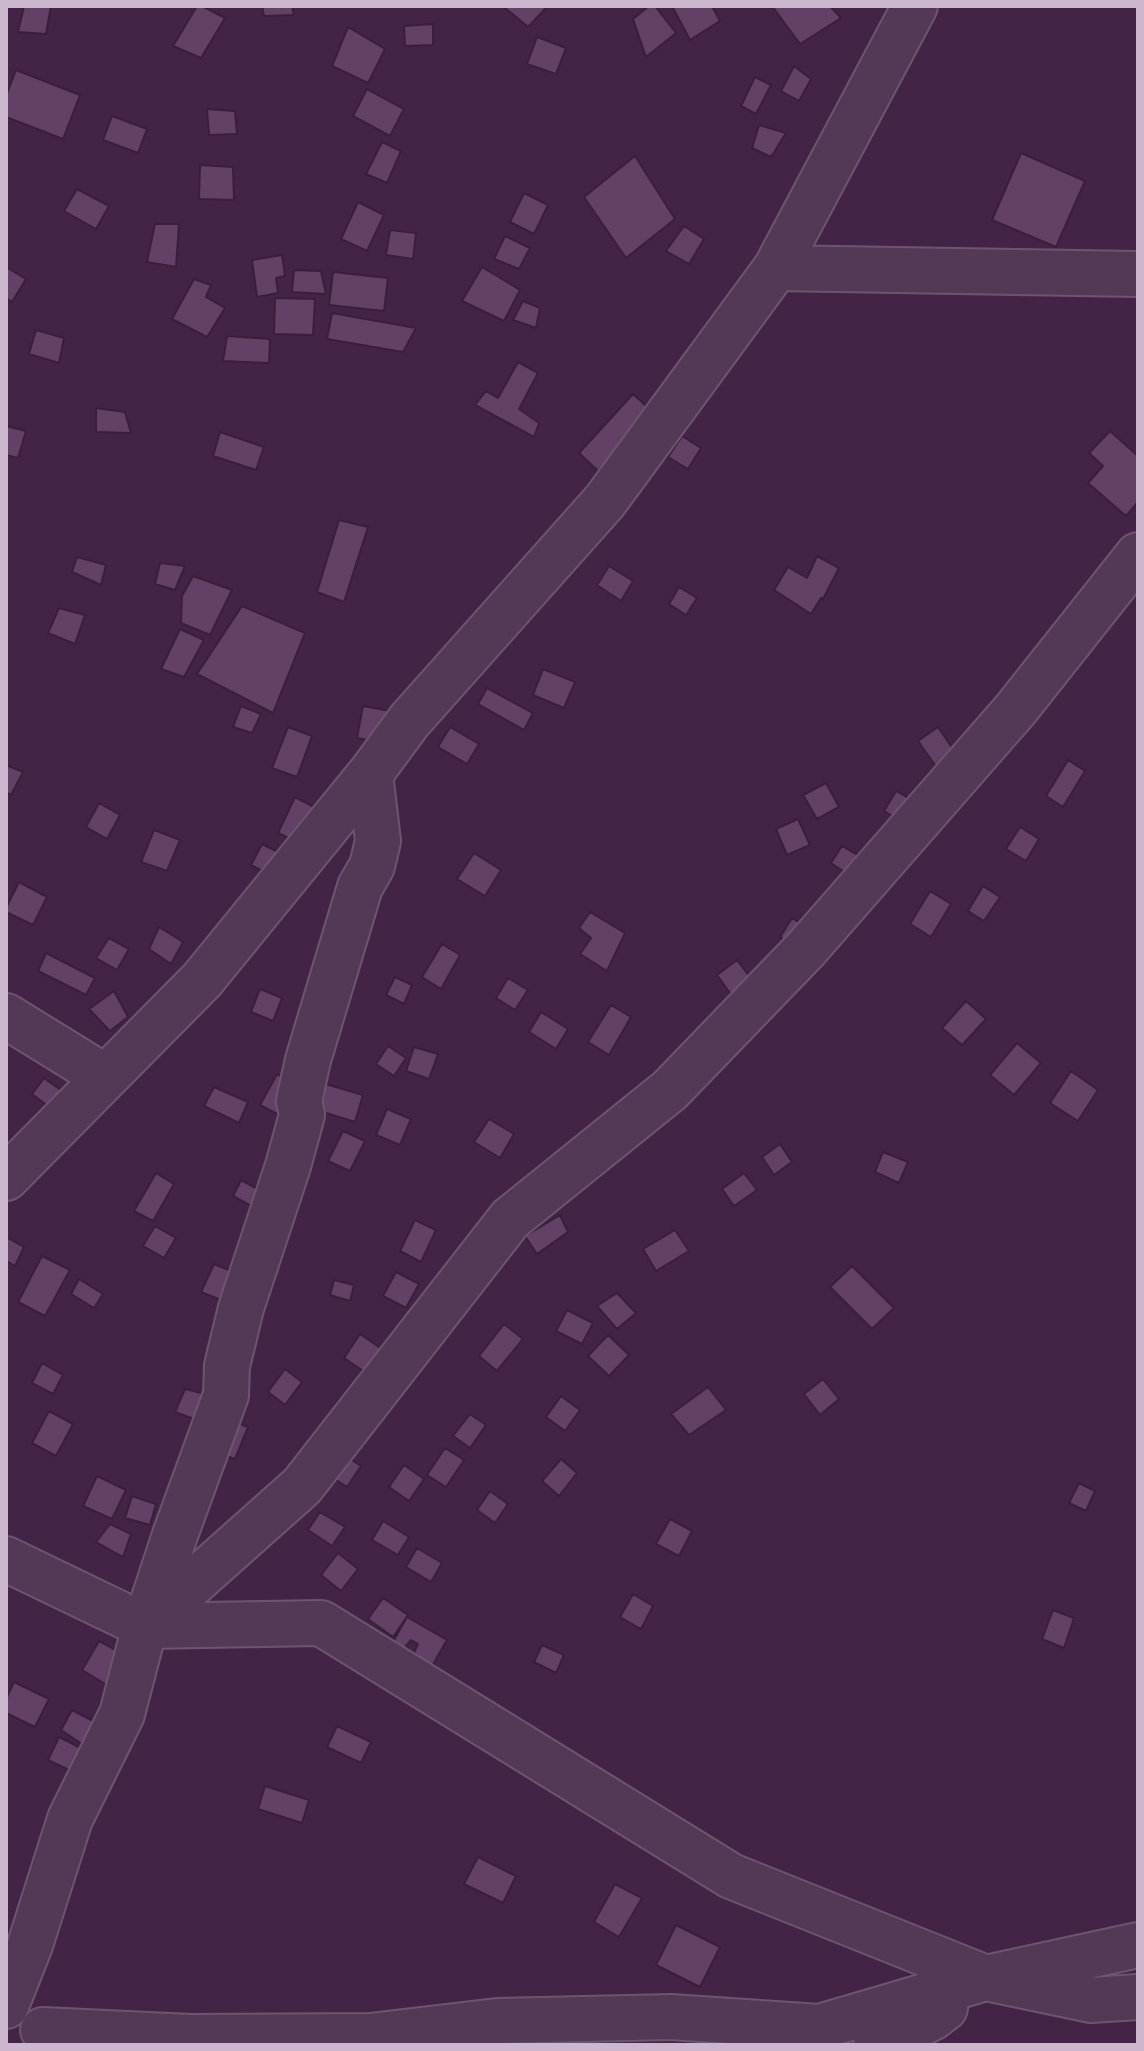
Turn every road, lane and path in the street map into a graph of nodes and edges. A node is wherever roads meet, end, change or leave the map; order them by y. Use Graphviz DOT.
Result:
graph roads {
  1 [pos="915,6"];
  2 [pos="776,268"];
  3 [pos="1138,274"];
  4 [pos="1138,555"];
  5 [pos="370,774"];
  6 [pos="6,1016"];
  7 [pos="105,1077"];
  8 [pos="6,1178"];
  9 [pos="6,1559"];
  10 [pos="145,1626"];
  11 [pos="30,1945"];
  12 [pos="1138,1945"];
  13 [pos="986,1978"];
  14 [pos="1138,1997"];
  15 [pos="6,2006"];
  16 [pos="43,2037"];
  17 [pos="876,2045"];
  1 -- 2 [label="street"];
  2 -- 3 [label="street"];
  2 -- 5 [label="street"];
  4 -- 10 [label="street"];
  5 -- 7 [label="street"];
  5 -- 10 [label="street"];
  6 -- 7 [label="street"];
  7 -- 8 [label="street"];
  9 -- 10 [label="street"];
  10 -- 11 [label="street"];
  10 -- 13 [label="street"];
  11 -- 15 [label="street"];
  11 -- 16 [label="street"];
  12 -- 13 [label="street"];
  13 -- 14 [label="street"];
  13 -- 16 [label="street"];
  13 -- 17 [label="street"];
}
